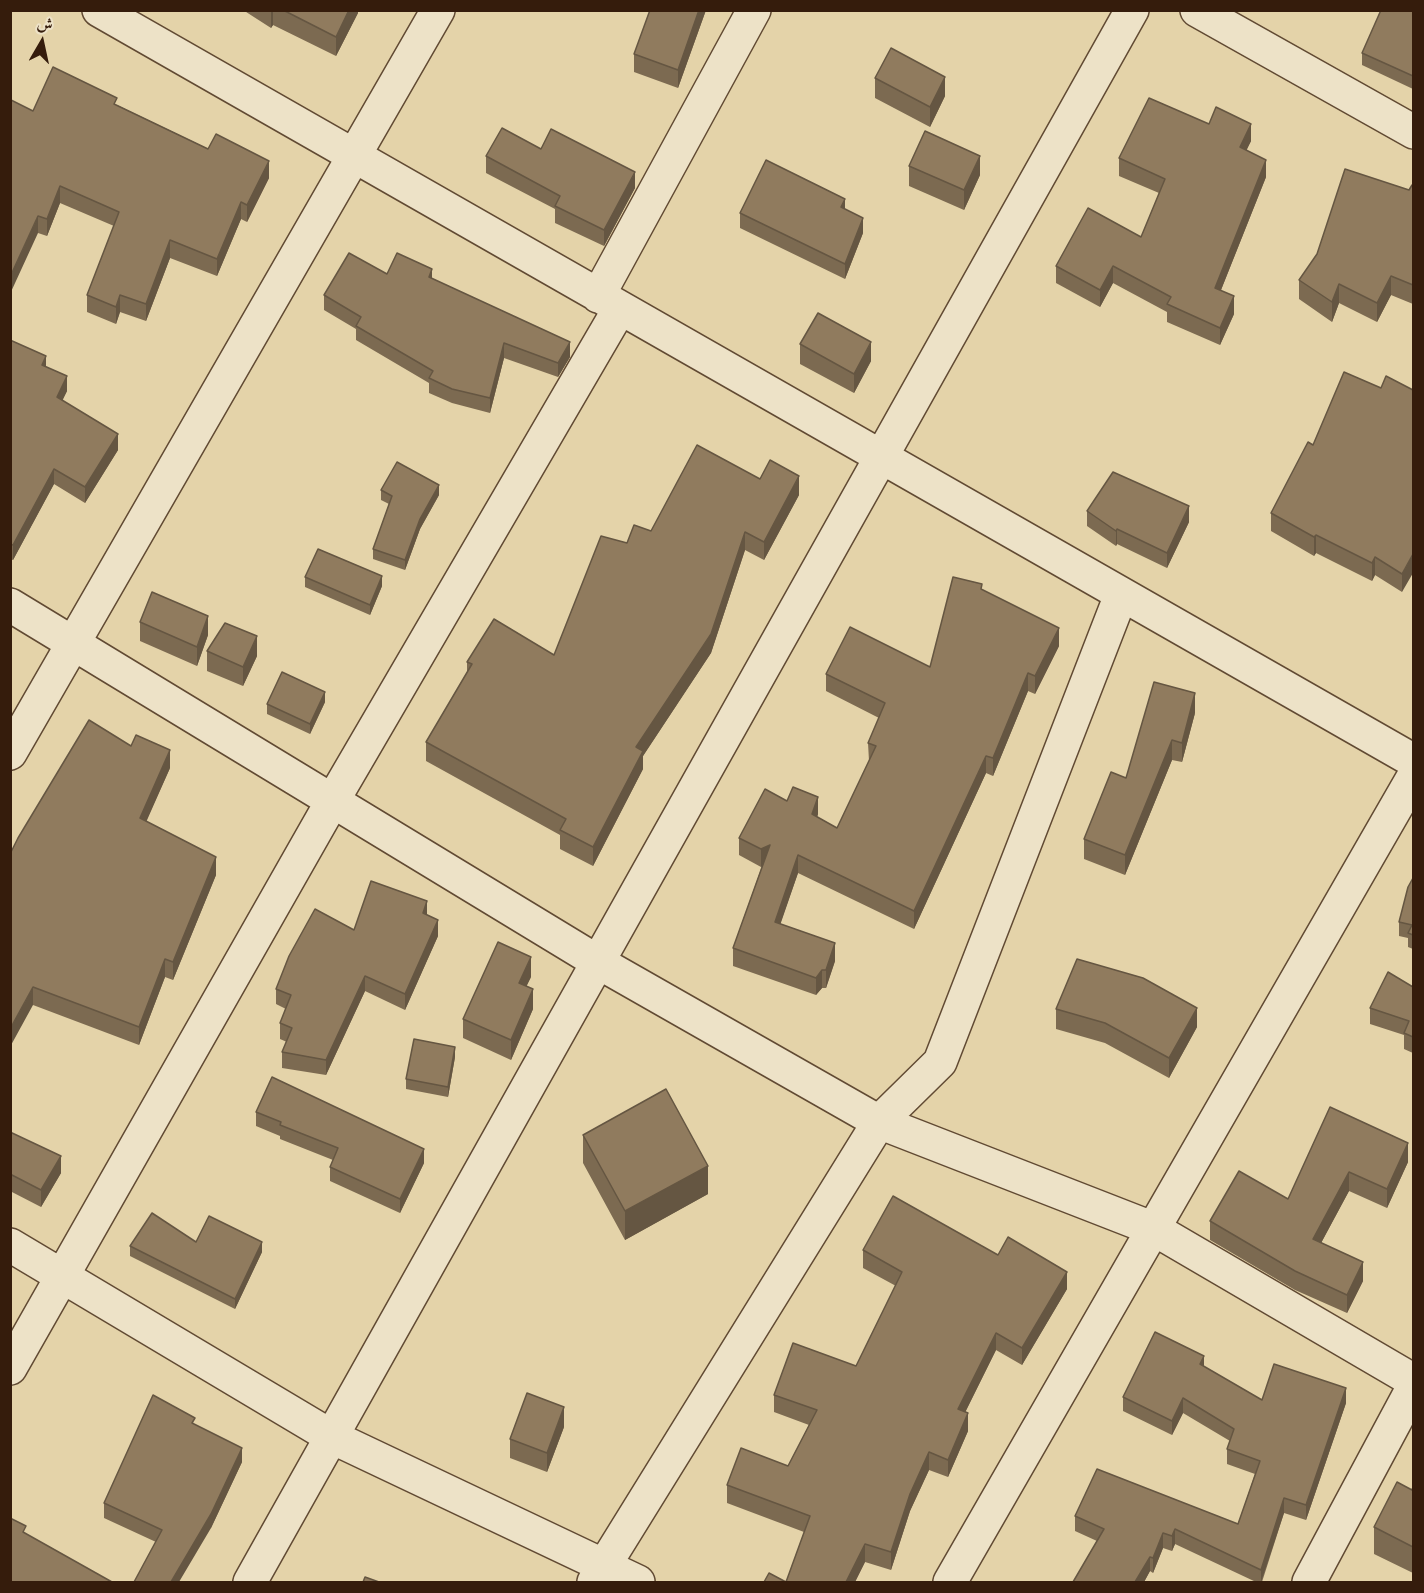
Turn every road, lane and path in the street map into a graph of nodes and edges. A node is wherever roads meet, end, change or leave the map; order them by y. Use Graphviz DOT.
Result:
graph roads {
  1 [pos="99,10"];
  2 [pos="438,10"];
  3 [pos="754,10"];
  4 [pos="1132,10"];
  5 [pos="1197,10"];
  6 [pos="1413,132"];
  7 [pos="354,157"];
  8 [pos="609,302"];
  9 [pos="881,457"];
  10 [pos="1121,595"];
  11 [pos="10,605"];
  12 [pos="75,642"];
  13 [pos="10,753"];
  14 [pos="1413,761"];
  15 [pos="1413,776"];
  16 [pos="333,800"];
  17 [pos="598,962"];
  18 [pos="879,1122"];
  19 [pos="1154,1229"];
  20 [pos="10,1245"];
  21 [pos="63,1276"];
  22 [pos="10,1368"];
  23 [pos="1413,1381"];
  24 [pos="1413,1386"];
  25 [pos="332,1437"];
  26 [pos="598,1574"];
  27 [pos="250,1582"];
  28 [pos="638,1582"];
  29 [pos="951,1582"];
  30 [pos="1309,1582"];
  1 -- 7 [label="street"];
  2 -- 7 [label="street"];
  3 -- 8 [label="street"];
  4 -- 9 [label="street"];
  5 -- 6 [label="street"];
  7 -- 8 [label="street"];
  7 -- 12 [label="street"];
  8 -- 9 [label="street"];
  8 -- 16 [label="street"];
  9 -- 10 [label="street"];
  9 -- 17 [label="street"];
  10 -- 14 [label="street"];
  10 -- 18 [label="street"];
  11 -- 12 [label="street"];
  12 -- 13 [label="street"];
  12 -- 16 [label="street"];
  15 -- 19 [label="street"];
  16 -- 17 [label="street"];
  16 -- 21 [label="street"];
  17 -- 18 [label="street"];
  17 -- 25 [label="street"];
  18 -- 19 [label="street"];
  18 -- 26 [label="street"];
  19 -- 23 [label="street"];
  19 -- 29 [label="street"];
  20 -- 21 [label="street"];
  21 -- 22 [label="street"];
  21 -- 25 [label="street"];
  24 -- 30 [label="street"];
  25 -- 26 [label="street"];
  25 -- 27 [label="street"];
  26 -- 28 [label="street"];
}
